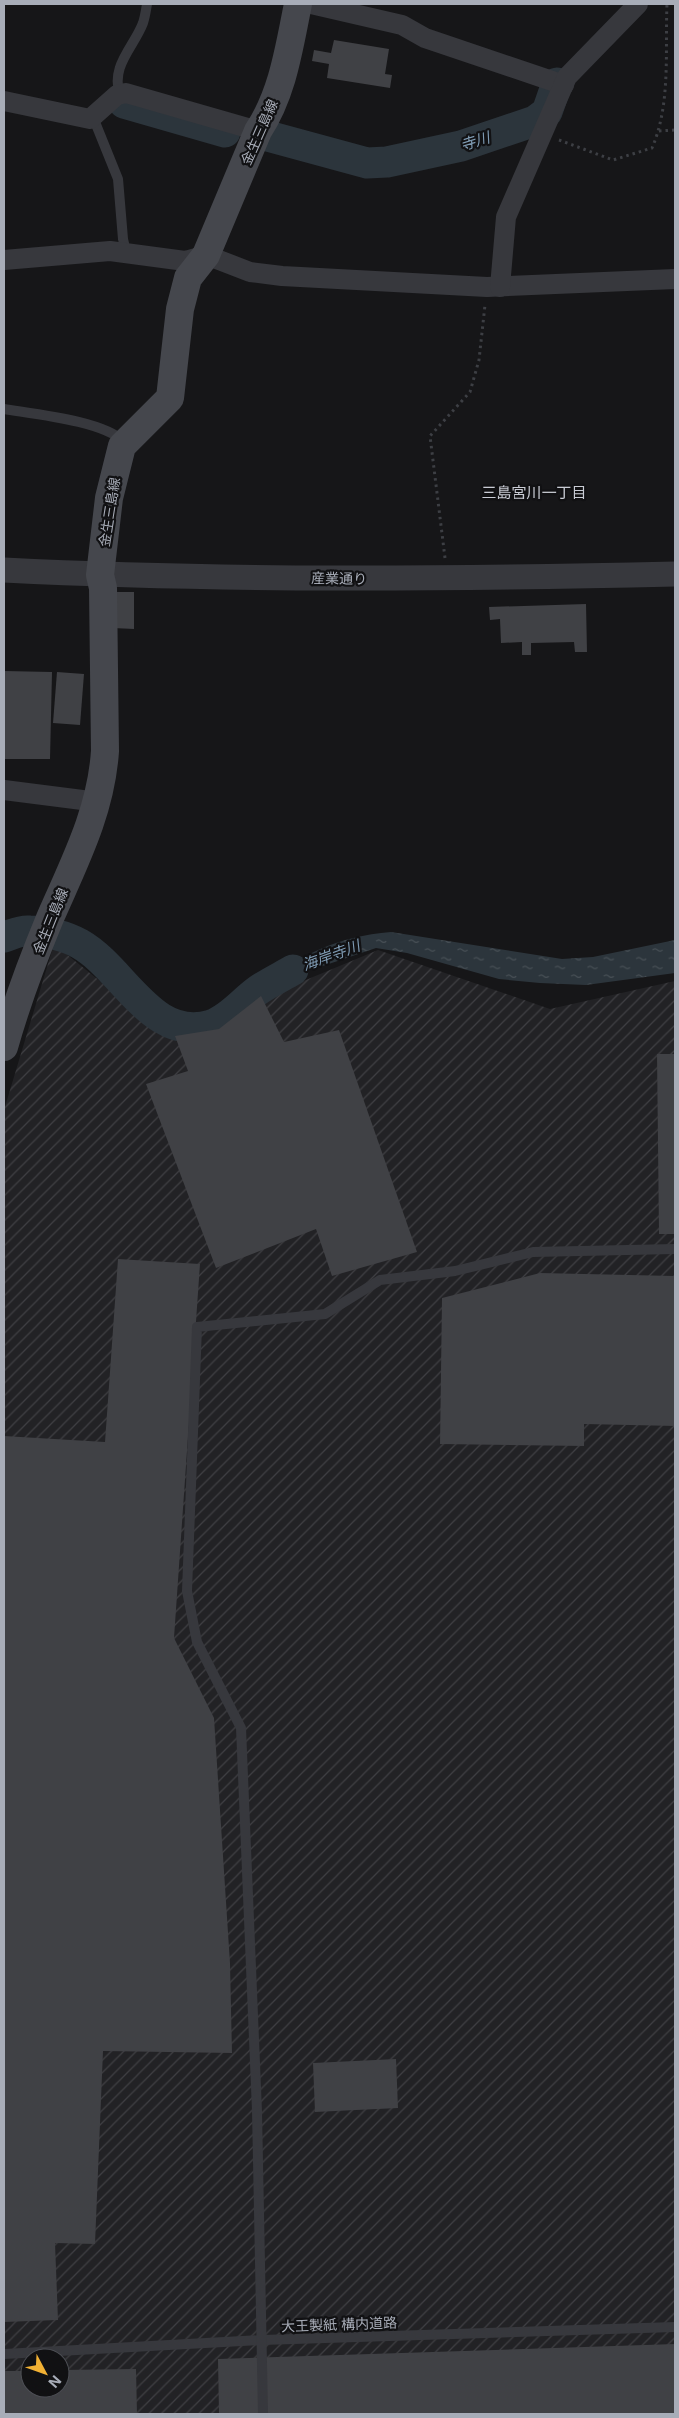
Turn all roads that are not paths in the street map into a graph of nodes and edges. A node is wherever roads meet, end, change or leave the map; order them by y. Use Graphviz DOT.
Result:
graph roads {
  1 [pos="147,4"];
  2 [pos="298,4"];
  3 [pos="311,4"];
  4 [pos="638,4"];
  5 [pos="556,82"];
  6 [pos="120,95"];
  7 [pos="4,101"];
  8 [pos="93,117"];
  9 [pos="258,131"];
  10 [pos="126,252"];
  11 [pos="206,255"];
  12 [pos="4,260"];
  13 [pos="675,279"];
  14 [pos="494,287"];
  15 [pos="4,409"];
  16 [pos="125,443"];
  17 [pos="4,570"];
  18 [pos="675,574"];
  19 [pos="100,575"];
  20 [pos="4,790"];
  21 [pos="98,802"];
  22 [pos="4,1047"];
  23 [pos="675,1249"];
  24 [pos="675,2327"];
  25 [pos="262,2340"];
  26 [pos="4,2354"];
  27 [pos="263,2414"];
  1 -- 6 [label="lane"];
  2 -- 9 [label="main road, 金生三島線"];
  3 -- 5 [label="street"];
  4 -- 5 [label="street"];
  5 -- 14 [label="street"];
  6 -- 8 [label="street"];
  6 -- 9 [label="street"];
  7 -- 8 [label="street"];
  8 -- 10 [label="lane"];
  9 -- 11 [label="main road, 金生三島線"];
  10 -- 11 [label="street"];
  10 -- 12 [label="street"];
  11 -- 14 [label="street"];
  11 -- 16 [label="main road, 金生三島線"];
  13 -- 14 [label="street"];
  15 -- 16 [label="lane"];
  16 -- 19 [label="main road, 金生三島線"];
  17 -- 19 [label="street, 産業通り"];
  18 -- 19 [label="street, 産業通り"];
  19 -- 21 [label="main road, 金生三島線"];
  20 -- 21 [label="street"];
  21 -- 22 [label="main road, 金生三島線"];
  23 -- 25 [label="lane"];
  24 -- 25 [label="lane, 大王製紙 構内道路"];
  25 -- 26 [label="lane, 大王製紙 構内道路"];
  25 -- 27 [label="lane"];
}
